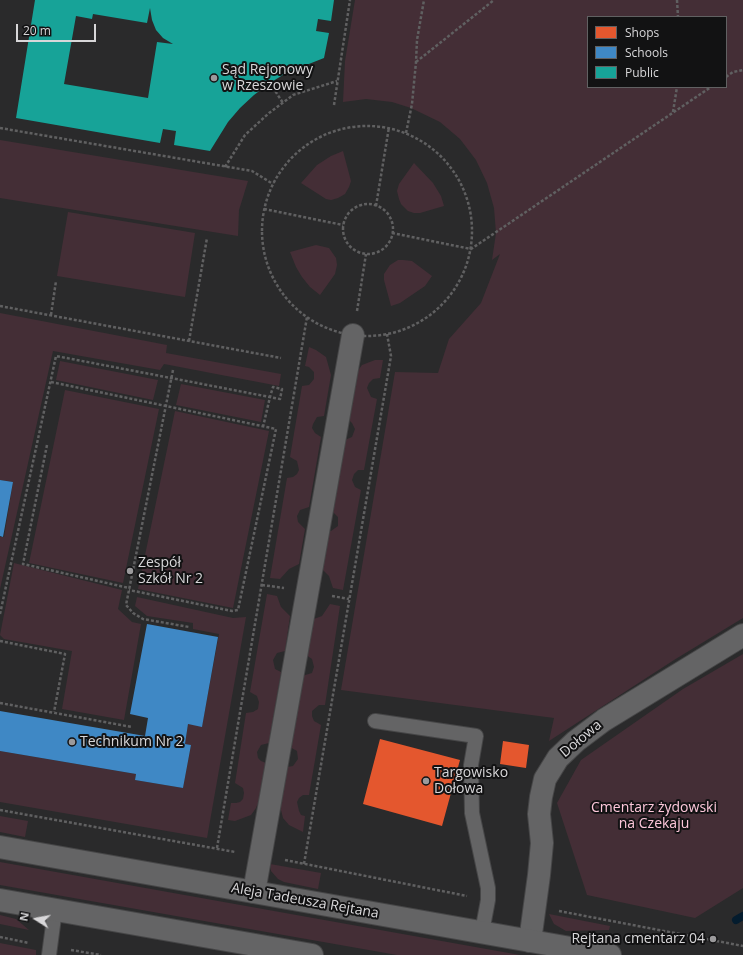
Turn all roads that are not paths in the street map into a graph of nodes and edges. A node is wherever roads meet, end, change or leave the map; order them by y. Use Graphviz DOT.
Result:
graph roads {
  1 [pos="353,331"];
  2 [pos="743,635"];
  3 [pos="375,720"];
  4 [pos="0,847"];
  5 [pos="254,892"];
  6 [pos="0,900"];
  7 [pos="55,910"];
  8 [pos="482,932"];
  9 [pos="530,941"];
  10 [pos="49,955"];
  11 [pos="312,955"];
  12 [pos="610,955"];
  1 -- 5 [label="street"];
  2 -- 9 [label="street, Dołowa"];
  3 -- 8 [label="lane"];
  4 -- 5 [label="street, Aleja Tadeusza Rejtana"];
  5 -- 8 [label="street, Aleja Tadeusza Rejtana"];
  6 -- 7 [label="street"];
  7 -- 10 [label="lane"];
  7 -- 11 [label="street"];
  8 -- 9 [label="street, Aleja Tadeusza Rejtana"];
  9 -- 12 [label="street, Aleja Tadeusza Rejtana"];
}
